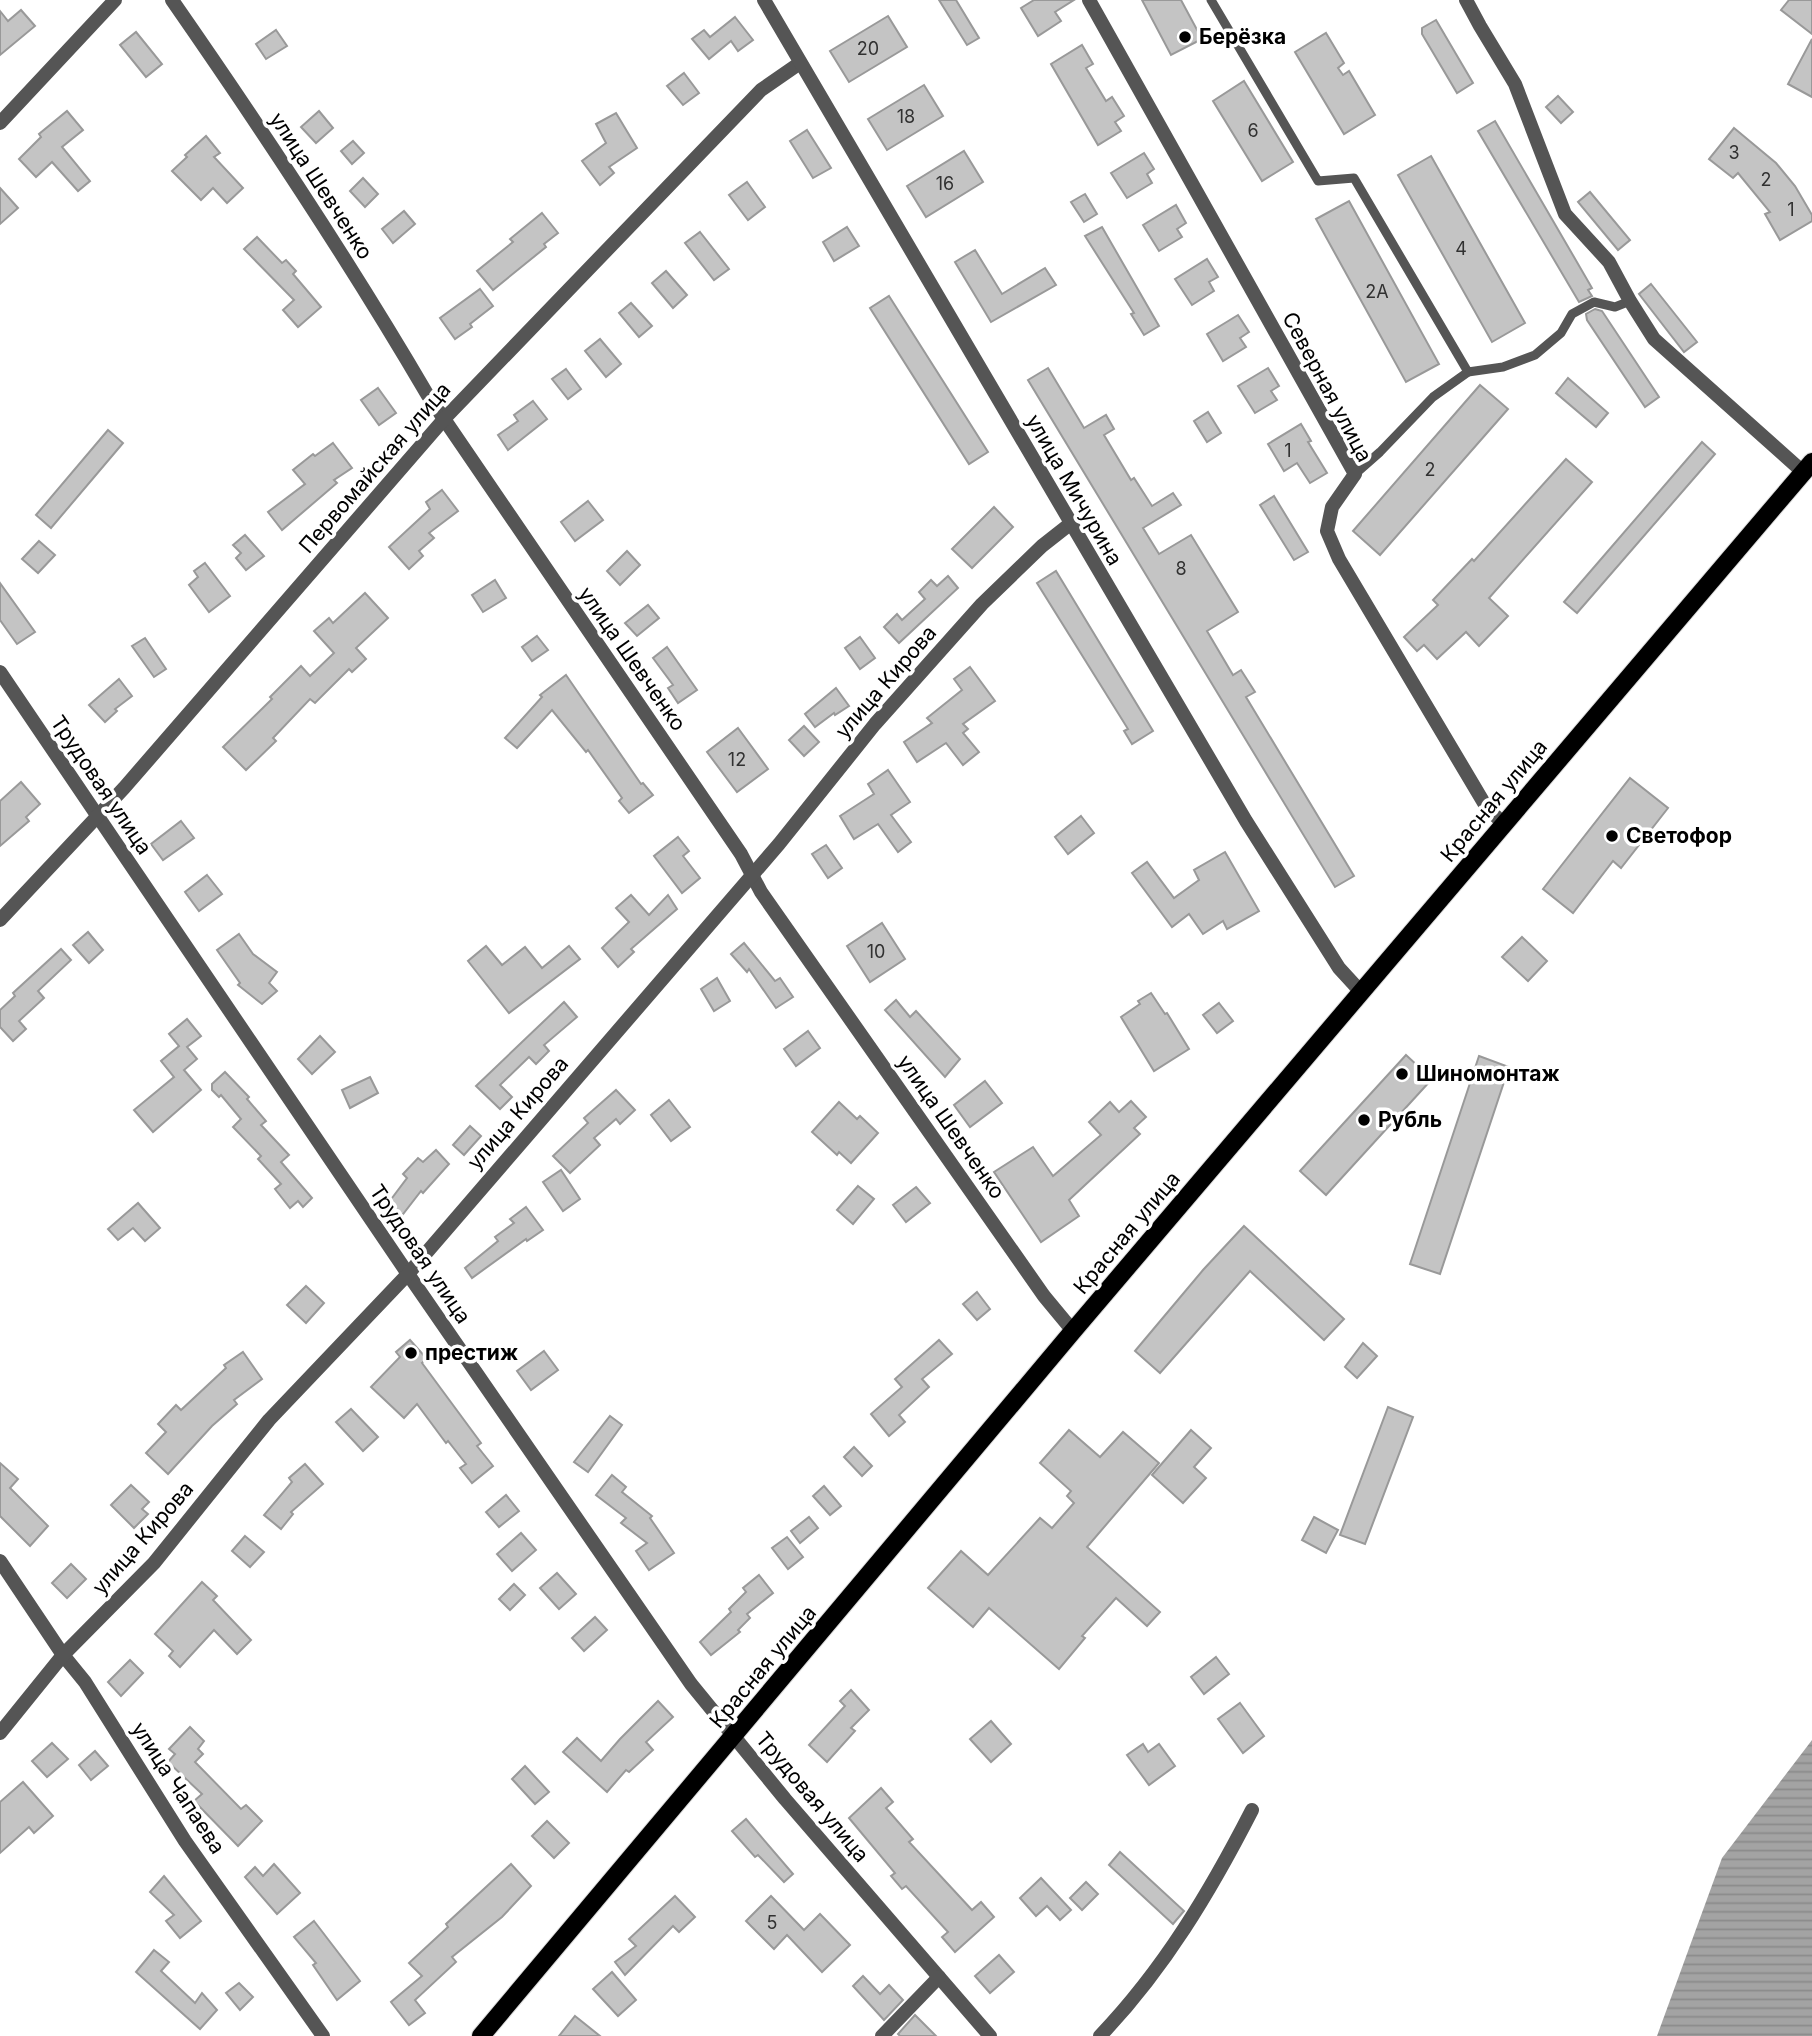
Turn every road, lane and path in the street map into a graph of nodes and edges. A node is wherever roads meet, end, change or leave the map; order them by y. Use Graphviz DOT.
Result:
graph roads {
  1 [pos="115,0"];
  2 [pos="172,0"];
  3 [pos="764,0"];
  4 [pos="1089,0"];
  5 [pos="1212,0"];
  6 [pos="1466,0"];
  7 [pos="800,63"];
  8 [pos="0,122"];
  9 [pos="1630,302"];
  10 [pos="1468,372"];
  11 [pos="444,418"];
  12 [pos="1808,467"];
  13 [pos="1355,474"];
  14 [pos="1070,524"];
  15 [pos="0,672"];
  16 [pos="97,817"];
  17 [pos="1504,824"];
  18 [pos="751,874"];
  19 [pos="0,920"];
  20 [pos="1361,992"];
  21 [pos="408,1274"];
  22 [pos="1073,1331"];
  23 [pos="0,1561"];
  24 [pos="64,1655"];
  25 [pos="0,1733"];
  26 [pos="734,1737"];
  27 [pos="1252,1810"];
  28 [pos="939,1977"];
  29 [pos="323,2036"];
  30 [pos="481,2036"];
  31 [pos="882,2036"];
  32 [pos="990,2036"];
  33 [pos="1100,2036"];
  1 -- 8 [label="street"];
  2 -- 11 [label="street, улица Шевченко"];
  3 -- 7 [label="street, улица Мичурина"];
  4 -- 13 [label="street, Северная улица"];
  5 -- 10 [label="lane"];
  6 -- 9 [label="street"];
  7 -- 11 [label="street, Первомайская улица"];
  7 -- 14 [label="street, улица Мичурина"];
  9 -- 10 [label="lane"];
  9 -- 12 [label="street"];
  10 -- 13 [label="lane"];
  11 -- 16 [label="street, Первомайская улица"];
  11 -- 18 [label="street, улица Шевченко"];
  12 -- 17 [label="main road, Красная улица"];
  13 -- 17 [label="street, Северная улица"];
  14 -- 18 [label="street, улица Кирова"];
  14 -- 20 [label="street, улица Мичурина"];
  15 -- 16 [label="street, Трудовая улица"];
  16 -- 19 [label="street, Первомайская улица"];
  16 -- 21 [label="street, Трудовая улица"];
  17 -- 20 [label="main road, Красная улица"];
  18 -- 21 [label="street, улица Кирова"];
  18 -- 22 [label="street, улица Шевченко"];
  20 -- 22 [label="main road, Красная улица"];
  21 -- 24 [label="street, улица Кирова"];
  21 -- 26 [label="street, Трудовая улица"];
  22 -- 26 [label="main road, Красная улица"];
  23 -- 24 [label="street, улица Чапаева"];
  24 -- 25 [label="street, улица Кирова"];
  24 -- 29 [label="street, улица Чапаева"];
  26 -- 28 [label="street, Трудовая улица"];
  26 -- 30 [label="main road, Красная улица"];
  27 -- 33 [label="street"];
  28 -- 31 [label="street"];
  28 -- 32 [label="street, Трудовая улица"];
}
